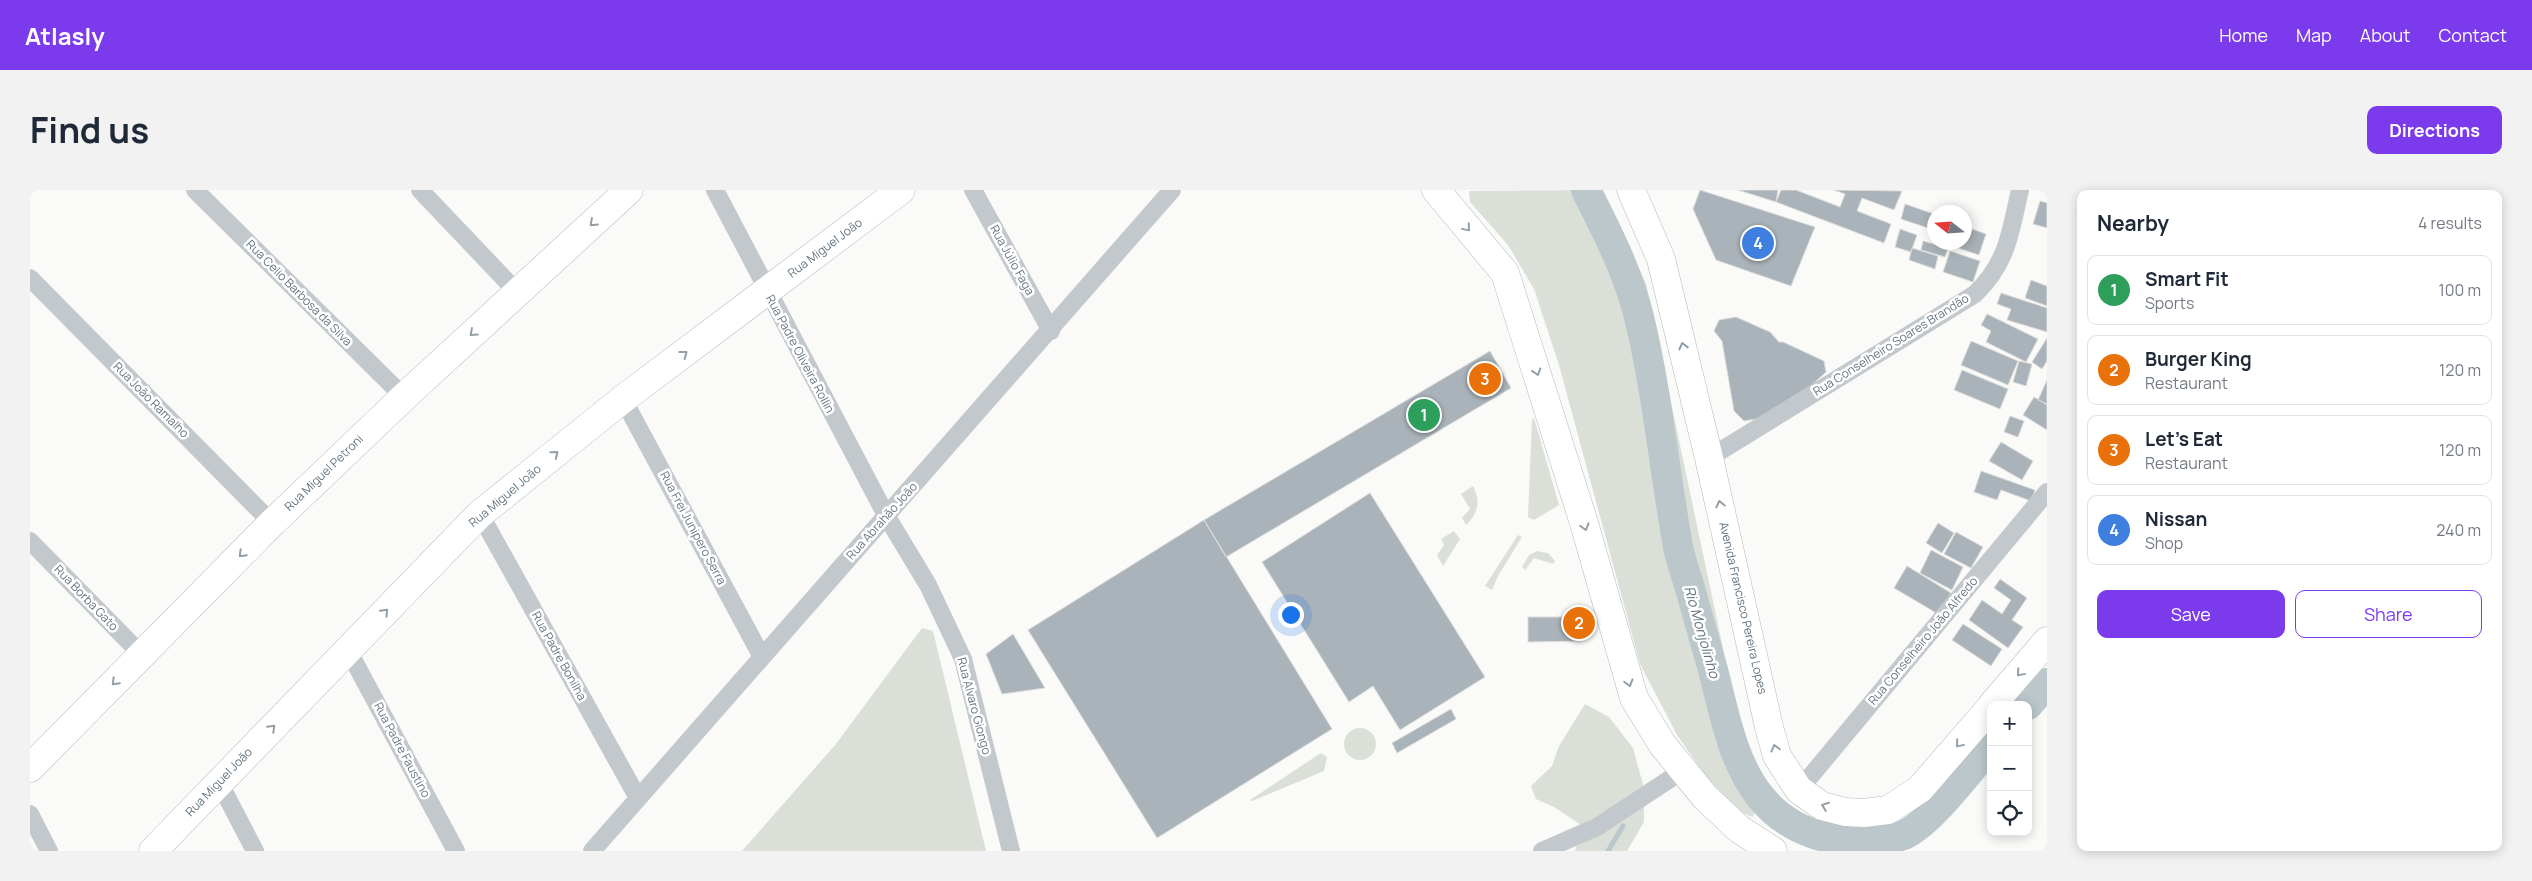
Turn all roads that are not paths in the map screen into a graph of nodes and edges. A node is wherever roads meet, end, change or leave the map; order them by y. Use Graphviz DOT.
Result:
graph roads {
  1 [pos="195,190"];
  2 [pos="420,190"];
  3 [pos="629,190"];
  4 [pos="715,190"];
  5 [pos="901,190"];
  6 [pos="973,190"];
  7 [pos="1172,190"];
  8 [pos="1630,190"];
  9 [pos="2020,190"];
  10 [pos="1442,193"];
  11 [pos="30,278"];
  12 [pos="766,292"];
  13 [pos="518,293"];
  14 [pos="1051,331"];
  15 [pos="404,397"];
  16 [pos="623,399"];
  17 [pos="1710,458"];
  18 [pos="2047,492"];
  19 [pos="480,514"];
  20 [pos="887,517"];
  21 [pos="272,524"];
  22 [pos="30,541"];
  23 [pos="2047,641"];
  24 [pos="348,650"];
  25 [pos="142,655"];
  26 [pos="762,656"];
  27 [pos="1996,701"];
  28 [pos="1987,712"];
  29 [pos="30,768"];
  30 [pos="1682,771"];
  31 [pos="218,782"];
  32 [pos="1799,790"];
  33 [pos="638,798"];
  34 [pos="30,814"];
  35 [pos="49,851"];
  36 [pos="153,851"];
  37 [pos="256,851"];
  38 [pos="456,851"];
  39 [pos="592,851"];
  40 [pos="1011,851"];
  41 [pos="1542,851"];
  42 [pos="1773,851"];
  1 -- 15 [label="street, Rua Celio Barbosa da Silva"];
  2 -- 13 [label="street"];
  3 -- 13 [label="main road, Rua Miguel Petroni, one-way"];
  4 -- 12 [label="street, Rua Padre Oliveira Rollin"];
  5 -- 12 [label="main road, Rua Miguel João"];
  6 -- 14 [label="street, Rua Júlio Faga"];
  7 -- 14 [label="street, Rua Abrahão João"];
  17 -- 8 [label="main road, Avenida Francisco Pereira Lopes, one-way"];
  9 -- 17 [label="street, Rua Conselheiro Soares Brandão"];
  10 -- 30 [label="main road, one-way"];
  11 -- 21 [label="street, Rua João Ramalho"];
  16 -- 12 [label="main road, Rua Miguel João, one-way"];
  12 -- 20 [label="street, Rua Padre Oliveira Rollin"];
  13 -- 15 [label="main road, Rua Miguel Petroni, one-way"];
  14 -- 20 [label="street, Rua Abrahão João"];
  15 -- 21 [label="main road, Rua Miguel Petroni"];
  19 -- 16 [label="main road, Rua Miguel João, one-way"];
  16 -- 26 [label="street, Rua Frei Junipero Serra"];
  32 -- 17 [label="main road, Avenida Francisco Pereira Lopes, one-way"];
  18 -- 32 [label="street, Rua Conselheiro João Alfredo"];
  24 -- 19 [label="main road, Rua Miguel João, one-way"];
  19 -- 33 [label="street, Rua Padre Bonilha"];
  20 -- 26 [label="street, Rua Abrahão João"];
  20 -- 40 [label="street, Rua Alvaro Giongo"];
  21 -- 25 [label="main road, Rua Miguel Petroni, one-way"];
  22 -- 25 [label="street, Rua Borba Gato"];
  23 -- 27 [label="main road, Avenida Francisco Pereira Lopes, one-way"];
  31 -- 24 [label="main road, Rua Miguel João, one-way"];
  24 -- 38 [label="street, Rua Padre Faustino"];
  25 -- 29 [label="main road, Rua Miguel Petroni, one-way"];
  26 -- 33 [label="street, Rua Abrahão João"];
  28 -- 32 [label="main road, Avenida Francisco Pereira Lopes, one-way"];
  30 -- 41 [label="street"];
  30 -- 42 [label="main road"];
  31 -- 36 [label="main road, Rua Miguel João"];
  31 -- 37 [label="street"];
  33 -- 39 [label="street, Rua Abrahão João"];
  34 -- 35 [label="street"];
}
